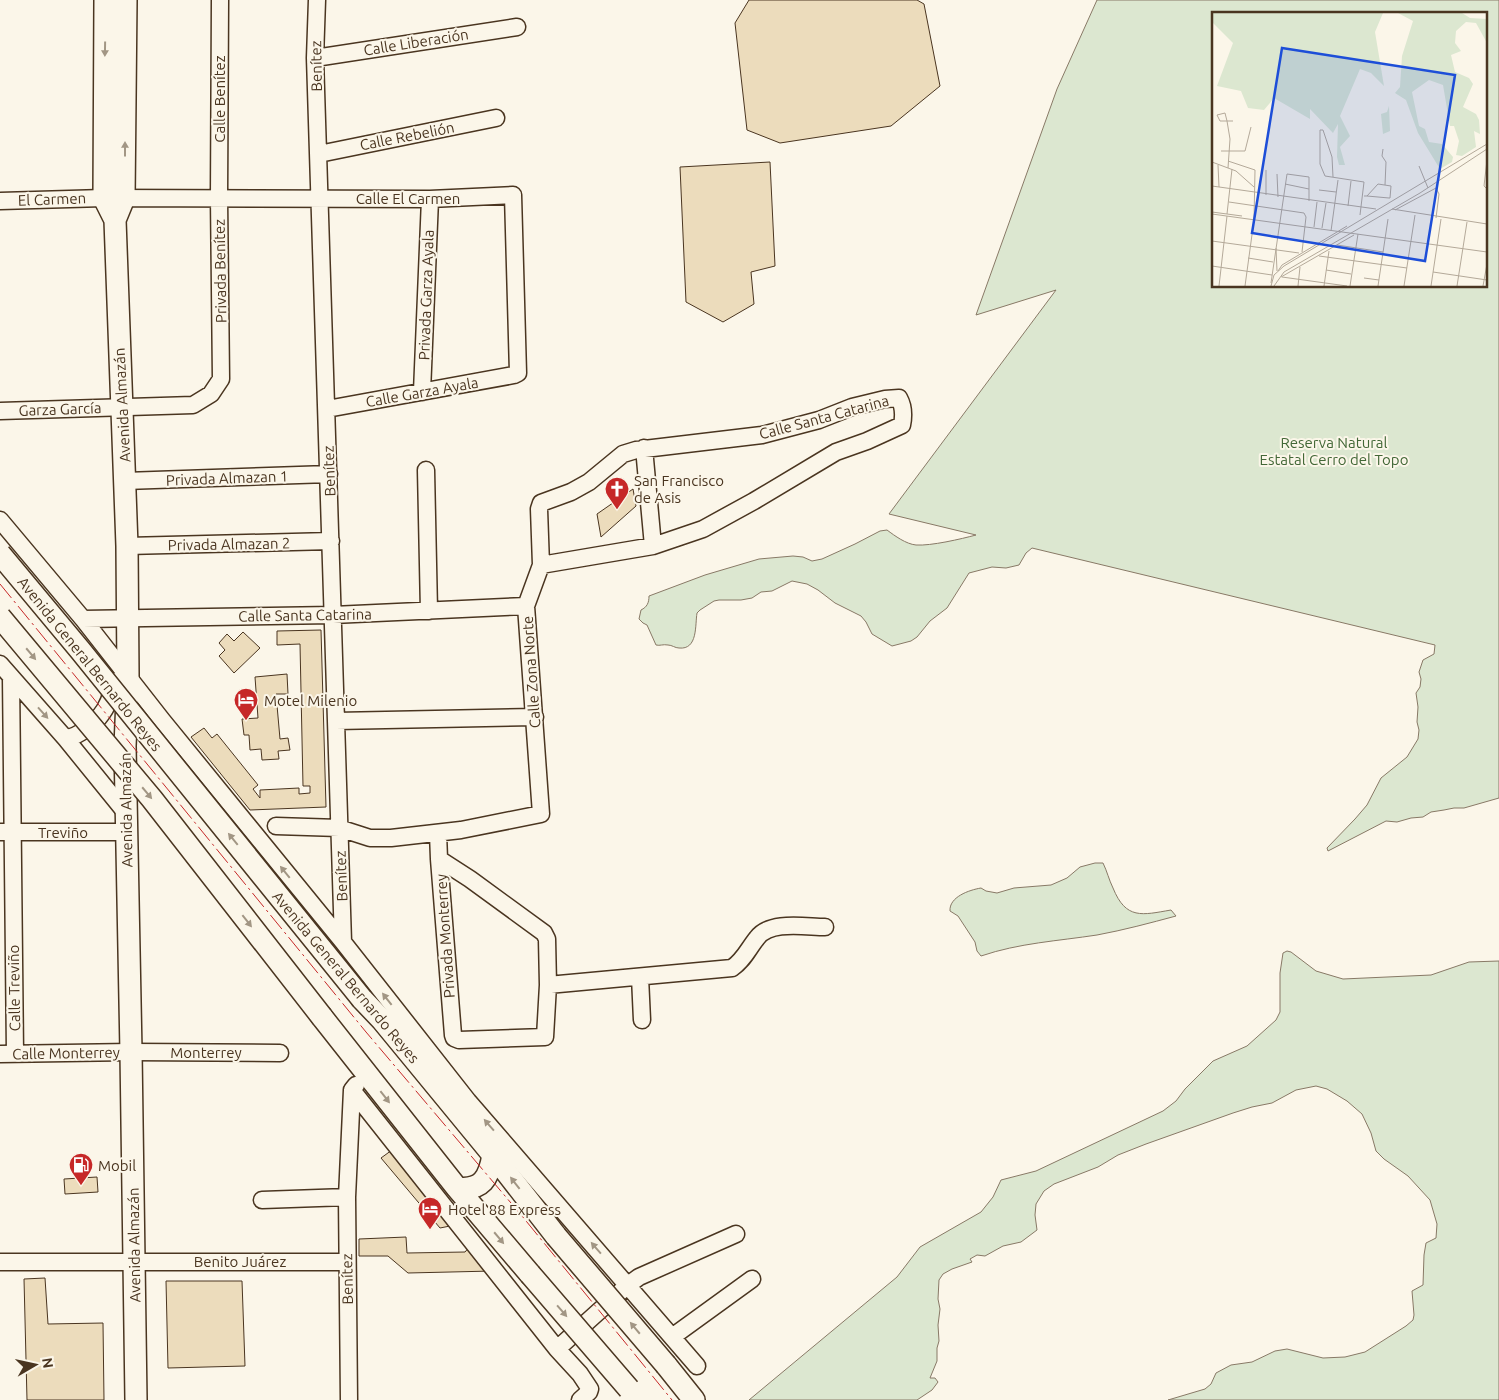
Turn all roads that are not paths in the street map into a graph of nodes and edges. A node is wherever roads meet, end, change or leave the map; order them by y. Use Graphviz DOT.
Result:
graph roads {
  1 [pos="99,0"];
  2 [pos="106,0"];
  3 [pos="126,0"];
  4 [pos="220,0"];
  5 [pos="317,0"];
  6 [pos="517,27"];
  7 [pos="316,58"];
  8 [pos="496,118"];
  9 [pos="319,154"];
  10 [pos="114,198"];
  11 [pos="219,198"];
  12 [pos="319,198"];
  13 [pos="430,198"];
  14 [pos="0,201"];
  15 [pos="517,374"];
  16 [pos="422,392"];
  17 [pos="121,407"];
  18 [pos="327,409"];
  19 [pos="0,411"];
  20 [pos="644,448"];
  21 [pos="426,470"];
  22 [pos="329,474"];
  23 [pos="125,481"];
  24 [pos="541,503"];
  25 [pos="0,520"];
  26 [pos="331,542"];
  27 [pos="127,546"];
  28 [pos="653,546"];
  29 [pos="0,554"];
  30 [pos="542,565"];
  31 [pos="526,606"];
  32 [pos="429,611"];
  33 [pos="333,615"];
  34 [pos="0,617"];
  35 [pos="128,618"];
  36 [pos="83,619"];
  37 [pos="102,643"];
  38 [pos="0,664"];
  39 [pos="128,676"];
  40 [pos="11,677"];
  41 [pos="535,717"];
  42 [pos="336,721"];
  43 [pos="66,739"];
  44 [pos="126,822"];
  45 [pos="276,826"];
  46 [pos="339,828"];
  47 [pos="6,832"];
  48 [pos="438,833"];
  49 [pos="439,859"];
  50 [pos="825,927"];
  51 [pos="343,942"];
  52 [pos="640,977"];
  53 [pos="548,985"];
  54 [pos="642,1020"];
  55 [pos="131,1052"];
  56 [pos="280,1053"];
  57 [pos="8,1054"];
  58 [pos="365,1071"];
  59 [pos="352,1090"];
  60 [pos="462,1106"];
  61 [pos="493,1155"];
  62 [pos="457,1188"];
  63 [pos="347,1197"];
  64 [pos="262,1200"];
  65 [pos="736,1234"];
  66 [pos="134,1261"];
  67 [pos="0,1262"];
  68 [pos="347,1262"];
  69 [pos="752,1279"];
  70 [pos="628,1285"];
  71 [pos="672,1337"];
  72 [pos="557,1349"];
  73 [pos="697,1366"];
  74 [pos="634,1394"];
  75 [pos="585,1395"];
  76 [pos="136,1400"];
  77 [pos="349,1400"];
  78 [pos="694,1400"];
  1 -- 2 [label="street"];
  2 -- 10 [label="main road, Avenida Almazán, one-way"];
  10 -- 3 [label="main road, Avenida Almazán, one-way"];
  4 -- 11 [label="street, Calle Benítez"];
  5 -- 7 [label="street, Benítez"];
  6 -- 7 [label="street, Calle Liberación"];
  7 -- 9 [label="street, Benítez"];
  8 -- 9 [label="street, Calle Rebelión"];
  9 -- 12 [label="street, Benítez"];
  10 -- 11 [label="street, Calle El Carmen"];
  10 -- 14 [label="street, El Carmen"];
  10 -- 17 [label="main road, Avenida Almazán"];
  11 -- 12 [label="street, Calle El Carmen"];
  11 -- 17 [label="street, Privada Benítez"];
  12 -- 13 [label="street, Calle El Carmen"];
  12 -- 18 [label="street, Benítez"];
  13 -- 15 [label="street, Calle El Carmen"];
  13 -- 16 [label="street, Privada Garza Ayala"];
  15 -- 16 [label="street, Calle Garza Ayala"];
  16 -- 18 [label="street, Calle Garza Ayala"];
  17 -- 19 [label="street, Garza García"];
  17 -- 23 [label="main road, Avenida Almazán"];
  18 -- 22 [label="street, Benítez"];
  20 -- 24 [label="street, Calle Santa Catarina"];
  20 -- 28 [label="street"];
  20 -- 28 [label="street, Calle Santa Catarina"];
  21 -- 32 [label="street"];
  22 -- 23 [label="street, Privada Almazan 1"];
  22 -- 26 [label="street, Benítez"];
  23 -- 27 [label="main road, Avenida Almazán"];
  24 -- 30 [label="street, Calle Zona Norte"];
  25 -- 36 [label="street"];
  26 -- 27 [label="street, Privada Almazan 2"];
  26 -- 33 [label="street, Benítez"];
  27 -- 35 [label="main road, Avenida Almazán"];
  28 -- 30 [label="street"];
  60 -- 29 [label="main road, Avenida General Bernardo Reyes, one-way, bridge"];
  30 -- 31 [label="street, Calle Zona Norte"];
  31 -- 32 [label="street, Calle Santa Catarina"];
  31 -- 41 [label="street, Calle Zona Norte"];
  32 -- 33 [label="street, Calle Santa Catarina"];
  33 -- 35 [label="street, Calle Santa Catarina"];
  33 -- 42 [label="street, Benítez"];
  34 -- 58 [label="main road, one-way, bridge"];
  35 -- 36 [label="street, Calle Santa Catarina"];
  35 -- 39 [label="main road, Avenida Almazán"];
  36 -- 37 [label="street"];
  37 -- 39 [label="street"];
  37 -- 43 [label="street"];
  38 -- 40 [label="street"];
  39 -- 44 [label="main road, Avenida Almazán"];
  51 -- 39 [label="street, one-way"];
  40 -- 43 [label="street, one-way"];
  40 -- 47 [label="street"];
  41 -- 42 [label="street"];
  41 -- 48 [label="street, Calle Zona Norte"];
  42 -- 46 [label="street, Benítez"];
  43 -- 44 [label="street"];
  44 -- 47 [label="street, Treviño"];
  44 -- 55 [label="main road, Avenida Almazán"];
  45 -- 46 [label="street"];
  46 -- 48 [label="street"];
  46 -- 51 [label="street, Benítez"];
  47 -- 57 [label="street, Calle Treviño"];
  48 -- 49 [label="street, Privada Monterrey"];
  49 -- 53 [label="street"];
  49 -- 53 [label="street, Privada Monterrey"];
  50 -- 52 [label="street"];
  60 -- 51 [label="street, one-way"];
  52 -- 53 [label="street"];
  52 -- 54 [label="street"];
  55 -- 56 [label="street, Monterrey"];
  55 -- 57 [label="street, Calle Monterrey"];
  55 -- 66 [label="main road, Avenida Almazán"];
  58 -- 59 [label="street"];
  58 -- 62 [label="main road, one-way"];
  59 -- 63 [label="street, Benítez"];
  59 -- 72 [label="street"];
  60 -- 61 [label="main road, Avenida General Bernardo Reyes"];
  70 -- 60 [label="street, one-way"];
  61 -- 62 [label="main road"];
  78 -- 61 [label="main road, Avenida General Bernardo Reyes, one-way, bridge"];
  62 -- 74 [label="main road, one-way, bridge"];
  63 -- 64 [label="street"];
  63 -- 68 [label="street, Benítez"];
  65 -- 70 [label="street"];
  66 -- 67 [label="street, Benito Juárez"];
  66 -- 68 [label="street, Benito Juárez"];
  66 -- 76 [label="main road, Avenida Almazán"];
  68 -- 77 [label="street, Benítez"];
  69 -- 71 [label="street"];
  70 -- 71 [label="street"];
  70 -- 72 [label="street"];
  71 -- 73 [label="street"];
  72 -- 75 [label="street"];
}
